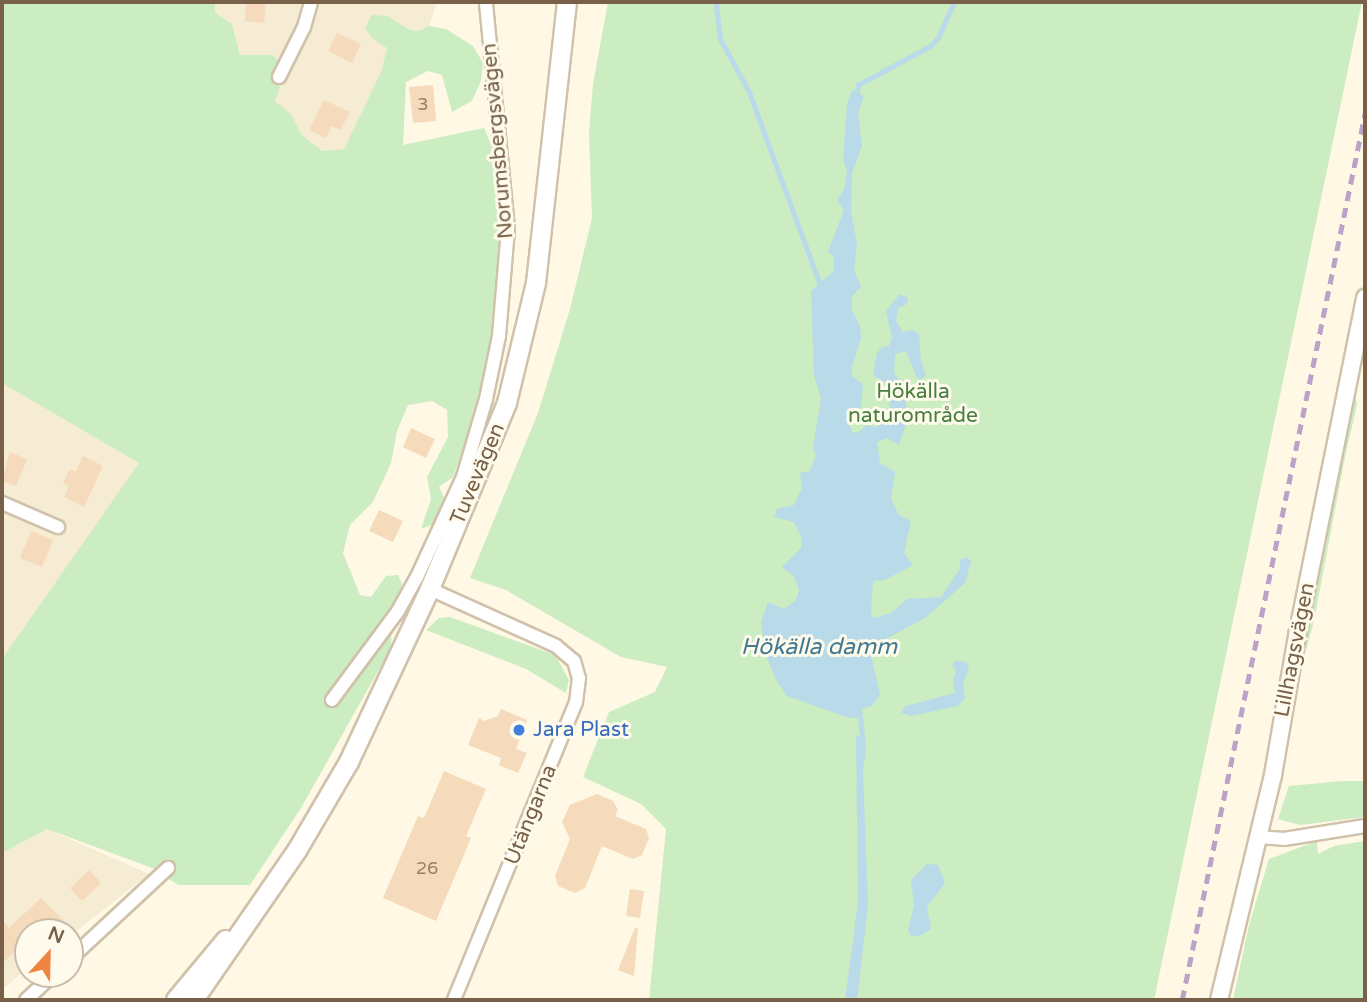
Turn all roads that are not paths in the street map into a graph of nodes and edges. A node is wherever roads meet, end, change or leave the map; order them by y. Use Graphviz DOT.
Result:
graph roads {
  1 [pos="312,2"];
  2 [pos="486,2"];
  3 [pos="567,2"];
  4 [pos="279,77"];
  5 [pos="1365,298"];
  6 [pos="2,503"];
  7 [pos="58,527"];
  8 [pos="430,589"];
  9 [pos="332,701"];
  10 [pos="1365,826"];
  11 [pos="1257,837"];
  12 [pos="168,868"];
  13 [pos="259,904"];
  14 [pos="84,947"];
  15 [pos="39,988"];
  16 [pos="26,1000"];
  17 [pos="176,1000"];
  18 [pos="194,1000"];
  19 [pos="454,1000"];
  20 [pos="1219,1000"];
  1 -- 4 [label="street"];
  2 -- 9 [label="street, Norumsbergsvägen"];
  3 -- 8 [label="main road, Tuvevägen"];
  5 -- 11 [label="street, Lillhagsvägen"];
  6 -- 7 [label="street"];
  8 -- 13 [label="main road, Tuvevägen"];
  8 -- 19 [label="street, Utängarna"];
  10 -- 11 [label="street"];
  11 -- 20 [label="street, Lillhagsvägen"];
  12 -- 14 [label="street"];
  13 -- 17 [label="main road, Tuvevägen"];
  13 -- 18 [label="main road, Tuvevägen"];
  15 -- 16 [label="street"];
}
